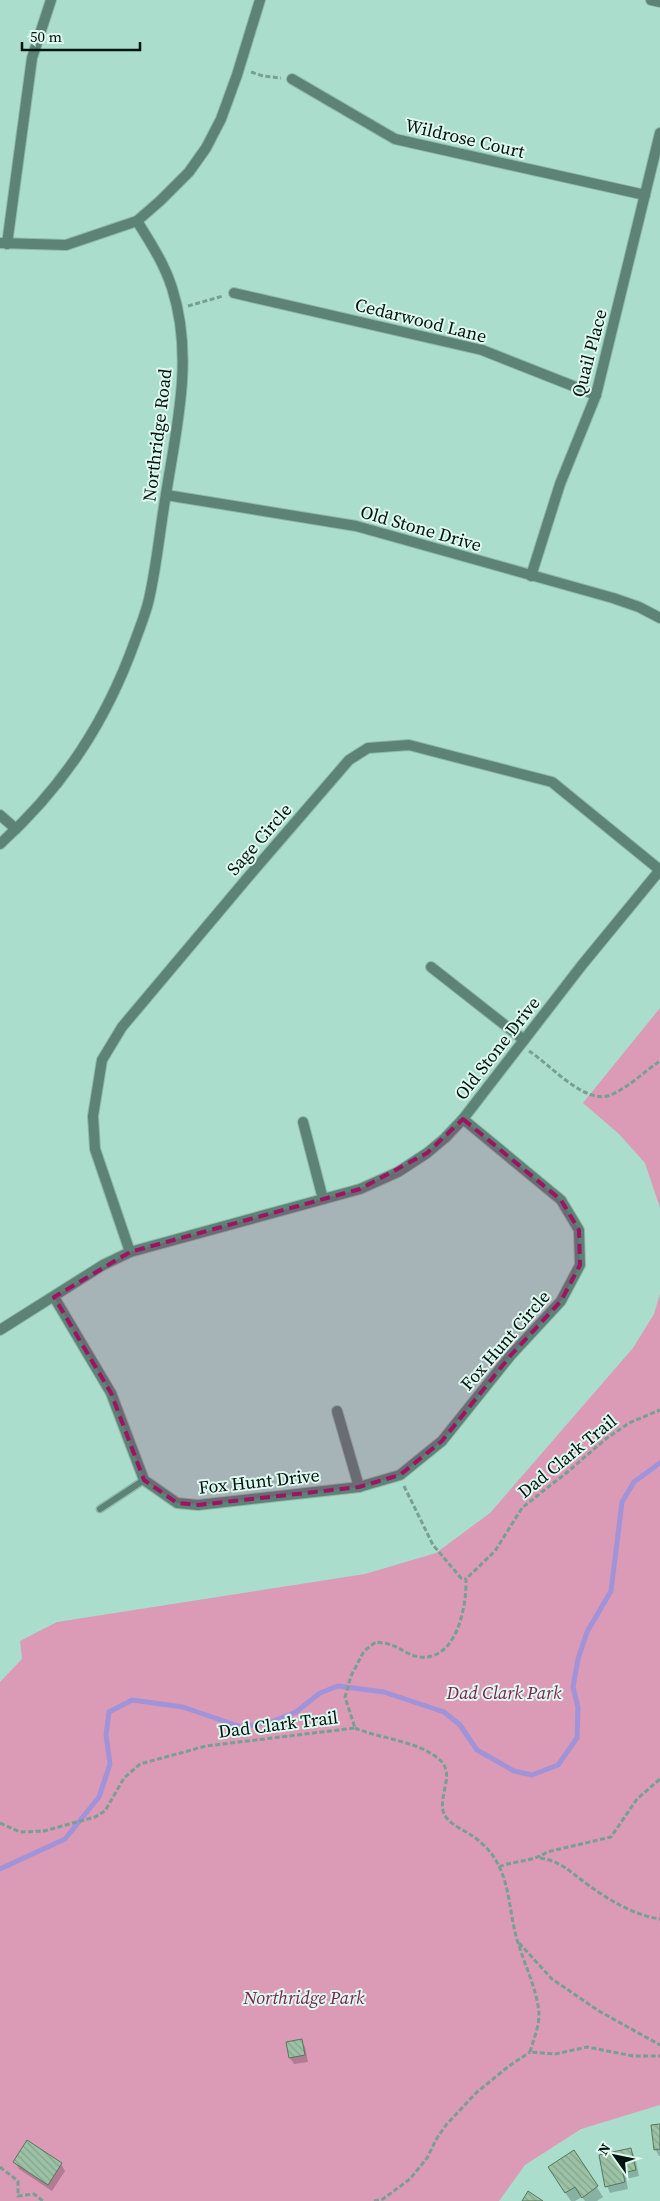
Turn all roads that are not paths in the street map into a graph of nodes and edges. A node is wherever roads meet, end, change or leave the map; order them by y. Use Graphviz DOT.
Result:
graph roads {
  1 [pos="52,0"];
  2 [pos="260,0"];
  3 [pos="651,0"];
  4 [pos="660,2"];
  5 [pos="292,79"];
  6 [pos="660,133"];
  7 [pos="645,196"];
  8 [pos="137,221"];
  9 [pos="3,244"];
  10 [pos="234,293"];
  11 [pos="596,395"];
  12 [pos="166,495"];
  13 [pos="531,576"];
  14 [pos="660,618"];
  15 [pos="0,815"];
  16 [pos="16,829"];
  17 [pos="0,844"];
  18 [pos="660,870"];
  19 [pos="431,968"];
  20 [pos="522,1042"];
  21 [pos="463,1119"];
  22 [pos="303,1122"];
  23 [pos="323,1199"];
  24 [pos="130,1252"];
  25 [pos="54,1297"];
  26 [pos="0,1330"];
  27 [pos="337,1411"];
  28 [pos="144,1480"];
  29 [pos="360,1487"];
  30 [pos="100,1509"];
  1 -- 9 [label="street"];
  2 -- 8 [label="street"];
  3 -- 4 [label="street"];
  5 -- 7 [label="street, Wildrose Court"];
  6 -- 7 [label="street, Quail Place"];
  7 -- 11 [label="street, Quail Place"];
  8 -- 9 [label="street"];
  8 -- 12 [label="street, Northridge Road"];
  10 -- 11 [label="street, Cedarwood Lane"];
  11 -- 13 [label="street, Quail Place"];
  12 -- 13 [label="street, Old Stone Drive"];
  12 -- 16 [label="street, Northridge Road"];
  13 -- 14 [label="street, Old Stone Drive"];
  15 -- 16 [label="street"];
  16 -- 17 [label="street, Northridge Road"];
  18 -- 20 [label="street, Old Stone Drive"];
  18 -- 24 [label="street, Sage Circle"];
  19 -- 20 [label="street"];
  20 -- 21 [label="street, Old Stone Drive"];
  21 -- 23 [label="street, Old Stone Drive"];
  21 -- 29 [label="street, Fox Hunt Circle"];
  22 -- 23 [label="street"];
  23 -- 24 [label="street, Old Stone Drive"];
  24 -- 25 [label="street, Old Stone Drive"];
  25 -- 26 [label="street, Old Stone Drive"];
  25 -- 28 [label="street"];
  27 -- 29 [label="street"];
  28 -- 29 [label="street, Fox Hunt Drive"];
  28 -- 30 [label="lane"];
}
